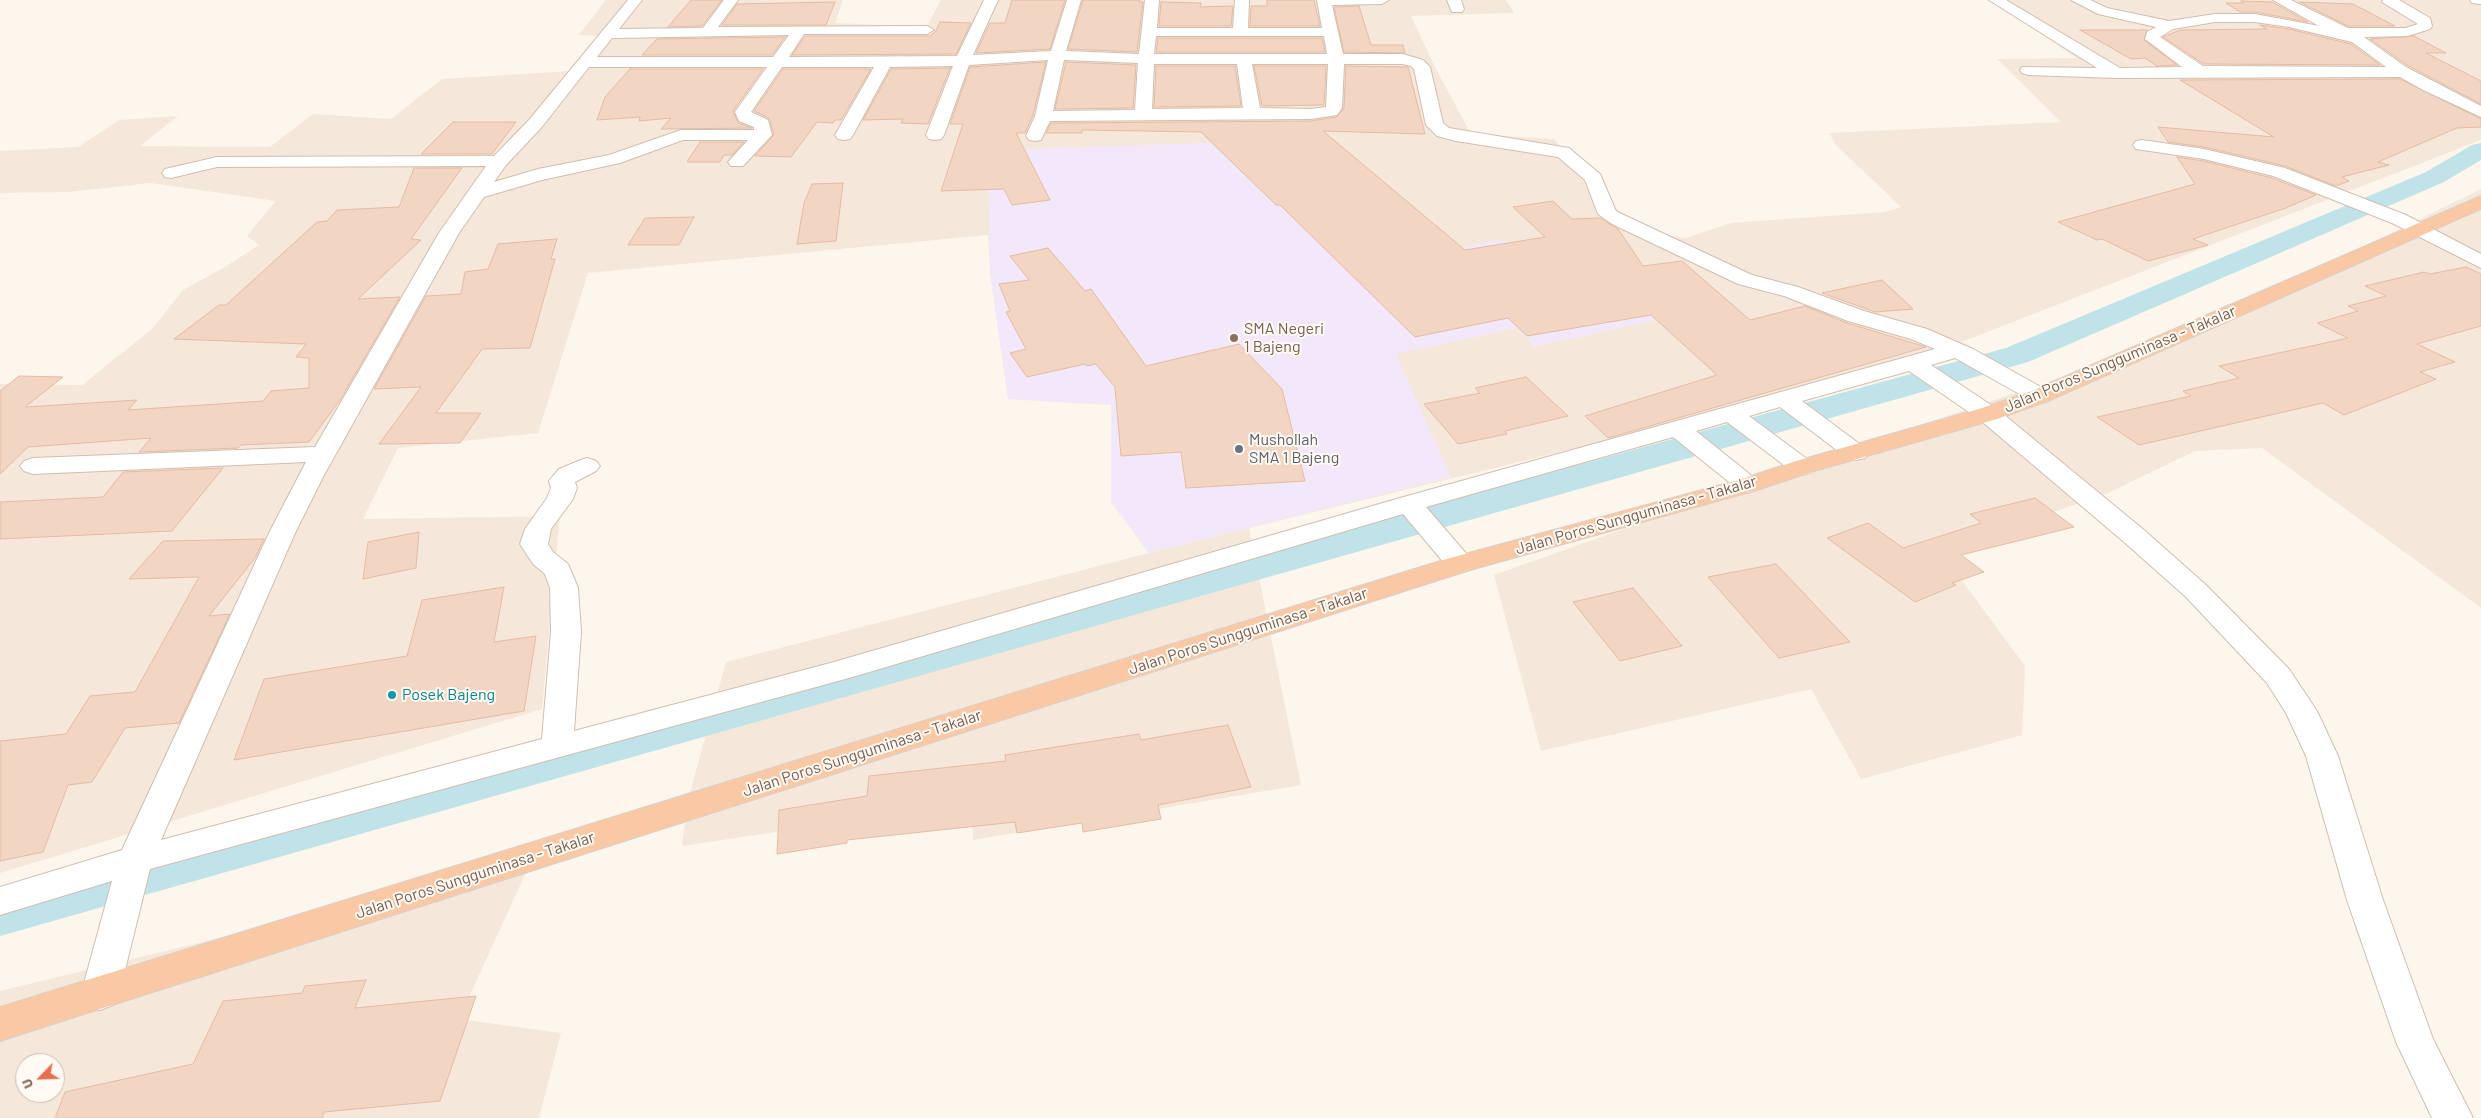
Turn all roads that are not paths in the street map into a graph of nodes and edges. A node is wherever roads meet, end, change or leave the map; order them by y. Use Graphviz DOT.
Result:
graph roads {
  1 [pos="635,0"];
  2 [pos="731,0"];
  3 [pos="991,0"];
  4 [pos="1074,0"];
  5 [pos="1152,0"];
  6 [pos="1242,0"];
  7 [pos="1324,0"];
  8 [pos="1382,0"];
  9 [pos="1996,0"];
  10 [pos="2078,0"];
  11 [pos="2280,0"];
  12 [pos="2392,0"];
  13 [pos="2477,0"];
  14 [pos="2481,0"];
  15 [pos="2170,25"];
  16 [pos="800,30"];
  17 [pos="927,30"];
  18 [pos="707,32"];
  19 [pos="1150,32"];
  20 [pos="1331,32"];
  21 [pos="1240,33"];
  22 [pos="606,34"];
  23 [pos="2352,36"];
  24 [pos="1057,55"];
  25 [pos="1146,59"];
  26 [pos="1336,59"];
  27 [pos="963,60"];
  28 [pos="1244,60"];
  29 [pos="584,62"];
  30 [pos="779,62"];
  31 [pos="885,62"];
  32 [pos="2028,70"];
  33 [pos="2199,71"];
  34 [pos="2404,72"];
  35 [pos="2116,73"];
  36 [pos="1252,112"];
  37 [pos="2481,112"];
  38 [pos="1143,114"];
  39 [pos="1043,116"];
  40 [pos="763,135"];
  41 [pos="844,135"];
  42 [pos="935,135"];
  43 [pos="1036,136"];
  44 [pos="2142,145"];
  45 [pos="499,161"];
  46 [pos="737,162"];
  47 [pos="171,173"];
  48 [pos="477,193"];
  49 [pos="2481,202"];
  50 [pos="2409,224"];
  51 [pos="2481,262"];
  52 [pos="1961,352"];
  53 [pos="1919,366"];
  54 [pos="2040,396"];
  55 [pos="1786,401"];
  56 [pos="1988,414"];
  57 [pos="1735,416"];
  58 [pos="1682,431"];
  59 [pos="1856,453"];
  60 [pos="322,454"];
  61 [pos="33,466"];
  62 [pos="587,466"];
  63 [pos="1802,467"];
  64 [pos="1738,476"];
  65 [pos="1411,506"];
  66 [pos="1452,555"];
  67 [pos="557,746"];
  68 [pos="133,870"];
  69 [pos="0,900"];
  70 [pos="100,994"];
  71 [pos="0,1024"];
  72 [pos="2453,1118"];
  1 -- 22 [label="street"];
  2 -- 18 [label="street"];
  3 -- 27 [label="street"];
  4 -- 24 [label="street"];
  5 -- 19 [label="street"];
  6 -- 21 [label="street"];
  7 -- 8 [label="street"];
  7 -- 20 [label="street"];
  9 -- 35 [label="street"];
  10 -- 15 [label="street"];
  11 -- 23 [label="street"];
  12 -- 23 [label="street"];
  13 -- 14 [label="street"];
  15 -- 23 [label="street"];
  15 -- 33 [label="street"];
  16 -- 17 [label="street"];
  16 -- 18 [label="street"];
  16 -- 30 [label="street"];
  18 -- 22 [label="street"];
  19 -- 21 [label="street"];
  19 -- 25 [label="street"];
  20 -- 21 [label="street"];
  20 -- 26 [label="street"];
  22 -- 29 [label="street"];
  23 -- 34 [label="street"];
  24 -- 25 [label="street"];
  24 -- 27 [label="street"];
  24 -- 39 [label="street"];
  25 -- 28 [label="street"];
  25 -- 38 [label="street"];
  26 -- 28 [label="street"];
  26 -- 36 [label="street"];
  26 -- 52 [label="street"];
  27 -- 31 [label="street"];
  27 -- 42 [label="street"];
  28 -- 36 [label="street"];
  29 -- 30 [label="street"];
  29 -- 45 [label="street"];
  30 -- 31 [label="street"];
  30 -- 40 [label="street"];
  31 -- 41 [label="street"];
  32 -- 35 [label="street"];
  33 -- 34 [label="street"];
  33 -- 35 [label="street"];
  34 -- 37 [label="street"];
  36 -- 38 [label="street"];
  38 -- 39 [label="street"];
  39 -- 43 [label="street"];
  40 -- 46 [label="street"];
  40 -- 48 [label="street"];
  44 -- 50 [label="street"];
  45 -- 47 [label="street"];
  45 -- 48 [label="street"];
  48 -- 60 [label="street"];
  49 -- 50 [label="highway, Jalan Poros Sungguminasa - Takalar"];
  50 -- 51 [label="street"];
  50 -- 54 [label="highway, Jalan Poros Sungguminasa - Takalar"];
  52 -- 53 [label="street"];
  52 -- 54 [label="street"];
  53 -- 55 [label="street"];
  53 -- 56 [label="street"];
  54 -- 56 [label="highway, Jalan Poros Sungguminasa - Takalar"];
  55 -- 57 [label="street"];
  55 -- 59 [label="street"];
  56 -- 59 [label="highway, Jalan Poros Sungguminasa - Takalar"];
  56 -- 72 [label="street"];
  57 -- 58 [label="street"];
  57 -- 63 [label="street"];
  58 -- 64 [label="street"];
  58 -- 65 [label="street"];
  59 -- 63 [label="highway, Jalan Poros Sungguminasa - Takalar"];
  60 -- 61 [label="street"];
  60 -- 68 [label="street"];
  62 -- 67 [label="street"];
  63 -- 64 [label="highway, Jalan Poros Sungguminasa - Takalar"];
  64 -- 66 [label="highway, Jalan Poros Sungguminasa - Takalar"];
  65 -- 66 [label="street"];
  65 -- 67 [label="street"];
  66 -- 70 [label="highway, Jalan Poros Sungguminasa - Takalar"];
  67 -- 68 [label="street"];
  68 -- 69 [label="street"];
  68 -- 70 [label="street"];
  70 -- 71 [label="highway, Jalan Poros Sungguminasa - Takalar"];
}
